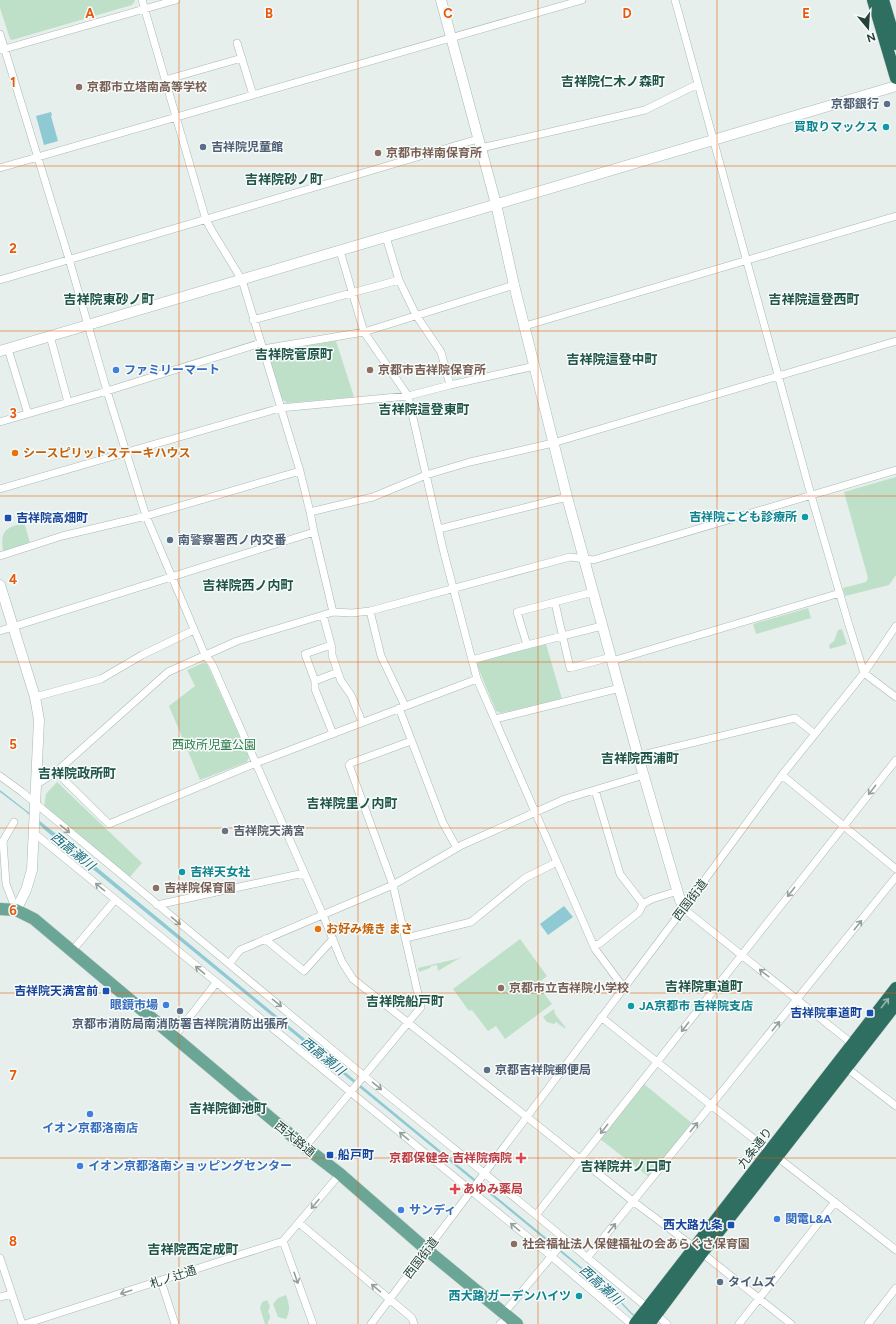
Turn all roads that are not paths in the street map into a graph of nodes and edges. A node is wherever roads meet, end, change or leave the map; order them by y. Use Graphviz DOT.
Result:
graph roads {
  1 [pos="142,0"];
  2 [pos="176,0"];
  3 [pos="441,0"];
  4 [pos="582,0"];
  5 [pos="675,0"];
  6 [pos="873,0"];
  7 [pos="883,0"];
  8 [pos="145,9"];
  9 [pos="0,34"];
  10 [pos="451,37"];
  11 [pos="237,42"];
  12 [pos="896,44"];
  13 [pos="2,49"];
  14 [pos="242,58"];
  15 [pos="896,78"];
  16 [pos="165,80"];
  17 [pos="698,84"];
  18 [pos="896,86"];
  19 [pos="253,95"];
  20 [pos="176,118"];
  21 [pos="714,140"];
  22 [pos="480,144"];
  23 [pos="38,158"];
  24 [pos="0,168"];
  25 [pos="496,204"];
  26 [pos="896,216"];
  27 [pos="206,220"];
  28 [pos="386,237"];
  29 [pos="340,251"];
  30 [pos="69,259"];
  31 [pos="747,261"];
  32 [pos="0,280"];
  33 [pos="242,280"];
  34 [pos="399,280"];
  35 [pos="514,285"];
  36 [pos="352,293"];
  37 [pos="416,315"];
  38 [pos="254,320"];
  39 [pos="88,325"];
  40 [pos="525,326"];
  41 [pos="364,332"];
  42 [pos="50,336"];
  43 [pos="896,341"];
  44 [pos="262,346"];
  45 [pos="4,350"];
  46 [pos="535,366"];
  47 [pos="779,376"];
  48 [pos="450,385"];
  49 [pos="106,391"];
  50 [pos="408,396"];
  51 [pos="68,402"];
  52 [pos="280,408"];
  53 [pos="28,414"];
  54 [pos="0,422"];
  55 [pos="553,443"];
  56 [pos="126,453"];
  57 [pos="896,470"];
  58 [pos="300,471"];
  59 [pos="426,475"];
  60 [pos="0,489"];
  61 [pos="811,495"];
  62 [pos="567,497"];
  63 [pos="310,512"];
  64 [pos="146,516"];
  65 [pos="439,529"];
  66 [pos="314,532"];
  67 [pos="0,556"];
  68 [pos="583,559"];
  69 [pos="171,576"];
  70 [pos="0,585"];
  71 [pos="453,588"];
  72 [pos="593,592"];
  73 [pos="840,593"];
  74 [pos="555,603"];
  75 [pos="370,611"];
  76 [pos="333,612"];
  77 [pos="323,615"];
  78 [pos="602,626"];
  79 [pos="896,626"];
  80 [pos="13,627"];
  81 [pos="194,630"];
  82 [pos="0,631"];
  83 [pos="563,636"];
  84 [pos="527,644"];
  85 [pos="331,645"];
  86 [pos="205,655"];
  87 [pos="612,659"];
  88 [pos="472,660"];
  89 [pos="338,672"];
  90 [pos="864,672"];
  91 [pos="477,679"];
  92 [pos="315,680"];
  93 [pos="620,688"];
  94 [pos="35,697"];
  95 [pos="896,697"];
  96 [pos="402,707"];
  97 [pos="495,719"];
  98 [pos="362,722"];
  99 [pos="333,734"];
  100 [pos="816,734"];
  101 [pos="411,741"];
  102 [pos="638,756"];
  103 [pos="896,760"];
  104 [pos="256,763"];
  105 [pos="56,772"];
  106 [pos="644,775"];
  107 [pos="782,775"];
  108 [pos="0,776"];
  109 [pos="37,784"];
  110 [pos="595,790"];
  111 [pos="35,806"];
  112 [pos="535,812"];
  113 [pos="14,822"];
  114 [pos="844,826"];
  115 [pos="34,831"];
  116 [pos="457,848"];
  117 [pos="557,862"];
  118 [pos="896,869"];
  119 [pos="304,873"];
  120 [pos="896,877"];
  121 [pos="393,885"];
  122 [pos="678,891"];
  123 [pos="115,900"];
  124 [pos="644,904"];
  125 [pos="158,905"];
  126 [pos="0,908"];
  127 [pos="684,908"];
  128 [pos="16,910"];
  129 [pos="323,915"];
  130 [pos="406,938"];
  131 [pos="265,939"];
  132 [pos="333,939"];
  133 [pos="594,945"];
  134 [pos="72,951"];
  135 [pos="741,955"];
  136 [pos="229,964"];
  137 [pos="216,983"];
  138 [pos="624,988"];
  139 [pos="896,988"];
  140 [pos="798,999"];
  141 [pos="896,1004"];
  142 [pos="601,1017"];
  143 [pos="408,1022"];
  144 [pos="174,1037"];
  145 [pos="857,1047"];
  146 [pos="657,1062"];
  147 [pos="843,1065"];
  148 [pos="364,1075"];
  149 [pos="350,1092"];
  150 [pos="712,1106"];
  151 [pos="896,1106"];
  152 [pos="526,1116"];
  153 [pos="305,1147"];
  154 [pos="773,1154"];
  155 [pos="580,1159"];
  156 [pos="340,1174"];
  157 [pos="483,1175"];
  158 [pos="471,1190"];
  159 [pos="634,1202"];
  160 [pos="835,1202"];
  161 [pos="536,1215"];
  162 [pos="299,1223"];
  163 [pos="565,1240"];
  164 [pos="284,1241"];
  165 [pos="427,1250"];
  166 [pos="698,1250"];
  167 [pos="896,1250"];
  168 [pos="551,1256"];
  169 [pos="587,1258"];
  170 [pos="0,1261"];
  171 [pos="161,1281"];
  172 [pos="896,1288"];
  173 [pos="12,1294"];
  174 [pos="0,1297"];
  175 [pos="390,1299"];
  176 [pos="759,1299"];
  177 [pos="651,1314"];
  178 [pos="508,1319"];
  179 [pos="22,1324"];
  180 [pos="25,1324"];
  181 [pos="176,1324"];
  182 [pos="313,1324"];
  183 [pos="371,1324"];
  184 [pos="414,1324"];
  185 [pos="634,1324"];
  186 [pos="667,1324"];
  187 [pos="739,1324"];
  188 [pos="791,1324"];
  189 [pos="868,1324"];
  1 -- 8 [label="street"];
  2 -- 8 [label="street"];
  3 -- 10 [label="street"];
  4 -- 10 [label="street"];
  5 -- 17 [label="street"];
  6 -- 15 [label="highway"];
  7 -- 12 [label="highway"];
  8 -- 13 [label="street"];
  8 -- 16 [label="street"];
  9 -- 13 [label="street"];
  10 -- 19 [label="street"];
  10 -- 22 [label="street"];
  11 -- 14 [label="street"];
  13 -- 23 [label="street"];
  14 -- 16 [label="street"];
  14 -- 19 [label="street"];
  16 -- 20 [label="street"];
  17 -- 21 [label="street"];
  17 -- 22 [label="street"];
  18 -- 21 [label="street"];
  19 -- 20 [label="street"];
  20 -- 23 [label="street"];
  20 -- 27 [label="street"];
  21 -- 25 [label="street"];
  21 -- 31 [label="street"];
  22 -- 25 [label="street"];
  22 -- 27 [label="street"];
  23 -- 24 [label="street"];
  23 -- 30 [label="street"];
  25 -- 28 [label="street"];
  25 -- 35 [label="street"];
  26 -- 31 [label="street"];
  27 -- 30 [label="street"];
  27 -- 33 [label="street"];
  28 -- 29 [label="street"];
  28 -- 34 [label="street"];
  29 -- 33 [label="street"];
  29 -- 36 [label="street"];
  30 -- 32 [label="street"];
  30 -- 39 [label="street"];
  31 -- 40 [label="street"];
  31 -- 47 [label="street"];
  33 -- 38 [label="street"];
  33 -- 39 [label="street"];
  34 -- 36 [label="street"];
  34 -- 37 [label="street"];
  35 -- 37 [label="street"];
  35 -- 40 [label="street"];
  36 -- 38 [label="street"];
  36 -- 41 [label="street"];
  37 -- 41 [label="street"];
  37 -- 48 [label="street"];
  38 -- 44 [label="street"];
  39 -- 42 [label="street"];
  39 -- 49 [label="street"];
  40 -- 46 [label="street"];
  41 -- 44 [label="street"];
  41 -- 50 [label="street"];
  42 -- 45 [label="street"];
  42 -- 51 [label="street"];
  43 -- 47 [label="street"];
  44 -- 49 [label="street"];
  44 -- 52 [label="street"];
  45 -- 53 [label="street"];
  46 -- 48 [label="street"];
  46 -- 55 [label="street"];
  47 -- 55 [label="street"];
  47 -- 61 [label="street"];
  48 -- 50 [label="street"];
  49 -- 51 [label="street"];
  49 -- 56 [label="street"];
  50 -- 52 [label="street"];
  50 -- 59 [label="street"];
  51 -- 53 [label="street"];
  52 -- 56 [label="street"];
  52 -- 58 [label="street"];
  53 -- 54 [label="street"];
  55 -- 59 [label="street"];
  55 -- 62 [label="street"];
  56 -- 60 [label="street"];
  56 -- 64 [label="street"];
  57 -- 61 [label="street"];
  58 -- 63 [label="street"];
  58 -- 64 [label="street"];
  59 -- 63 [label="street"];
  59 -- 65 [label="street"];
  61 -- 68 [label="street"];
  61 -- 73 [label="street"];
  62 -- 65 [label="street"];
  62 -- 68 [label="street"];
  63 -- 66 [label="street"];
  64 -- 67 [label="street"];
  64 -- 69 [label="street"];
  65 -- 71 [label="street"];
  66 -- 69 [label="street"];
  66 -- 76 [label="street"];
  68 -- 71 [label="street"];
  68 -- 72 [label="street"];
  69 -- 80 [label="street"];
  69 -- 81 [label="street"];
  70 -- 80 [label="street"];
  71 -- 75 [label="street"];
  71 -- 88 [label="street"];
  72 -- 74 [label="street"];
  72 -- 78 [label="street"];
  73 -- 87 [label="street"];
  73 -- 90 [label="street"];
  74 -- 83 [label="street"];
  74 -- 84 [label="street"];
  75 -- 76 [label="street"];
  75 -- 96 [label="street"];
  76 -- 77 [label="street"];
  77 -- 85 [label="street"];
  77 -- 86 [label="street"];
  78 -- 83 [label="street"];
  78 -- 87 [label="street"];
  79 -- 90 [label="street, 西国街道"];
  80 -- 82 [label="street"];
  80 -- 94 [label="street"];
  81 -- 86 [label="street"];
  81 -- 94 [label="street"];
  83 -- 84 [label="street"];
  83 -- 87 [label="street"];
  84 -- 88 [label="street"];
  85 -- 89 [label="street"];
  85 -- 92 [label="street"];
  86 -- 104 [label="street"];
  86 -- 105 [label="street"];
  87 -- 93 [label="street"];
  88 -- 91 [label="street"];
  89 -- 92 [label="street"];
  89 -- 98 [label="street"];
  90 -- 95 [label="street"];
  90 -- 100 [label="street, 西国街道"];
  91 -- 96 [label="street"];
  91 -- 97 [label="street"];
  92 -- 99 [label="street"];
  93 -- 97 [label="street"];
  93 -- 102 [label="street"];
  94 -- 109 [label="street"];
  96 -- 98 [label="street"];
  96 -- 101 [label="street"];
  97 -- 112 [label="street"];
  98 -- 99 [label="street"];
  99 -- 104 [label="street"];
  100 -- 102 [label="street"];
  100 -- 107 [label="street, 西国街道"];
  101 -- 116 [label="street"];
  101 -- 121 [label="street"];
  102 -- 106 [label="street"];
  103 -- 114 [label="street, one-way"];
  104 -- 105 [label="street"];
  104 -- 119 [label="street"];
  105 -- 109 [label="street"];
  106 -- 110 [label="street"];
  106 -- 122 [label="street"];
  107 -- 114 [label="street"];
  107 -- 127 [label="street, 西国街道"];
  108 -- 111 [label="street"];
  109 -- 111 [label="street"];
  110 -- 112 [label="street"];
  110 -- 124 [label="street"];
  111 -- 115 [label="street"];
  111 -- 125 [label="street, one-way"];
  112 -- 116 [label="street"];
  112 -- 117 [label="street"];
  113 -- 128 [label="street"];
  114 -- 118 [label="street"];
  114 -- 135 [label="street, one-way"];
  123 -- 115 [label="street, one-way"];
  115 -- 128 [label="street"];
  116 -- 121 [label="street"];
  117 -- 130 [label="street"];
  117 -- 133 [label="street"];
  119 -- 125 [label="street"];
  119 -- 129 [label="street"];
  140 -- 120 [label="street, one-way"];
  121 -- 129 [label="street"];
  121 -- 130 [label="street"];
  122 -- 124 [label="street"];
  122 -- 127 [label="street"];
  123 -- 134 [label="street"];
  137 -- 123 [label="street, one-way"];
  124 -- 133 [label="street"];
  125 -- 136 [label="street, one-way"];
  126 -- 128 [label="main road, 西大路通"];
  127 -- 135 [label="street"];
  127 -- 138 [label="street, 西国街道"];
  128 -- 134 [label="main road, 西大路通"];
  129 -- 131 [label="street"];
  129 -- 132 [label="street"];
  130 -- 143 [label="street"];
  131 -- 132 [label="street"];
  131 -- 136 [label="street"];
  132 -- 143 [label="street"];
  133 -- 138 [label="street"];
  134 -- 144 [label="main road, 西大路通"];
  140 -- 135 [label="street, one-way"];
  135 -- 146 [label="street, one-way"];
  136 -- 148 [label="street, one-way"];
  137 -- 144 [label="street"];
  137 -- 149 [label="street"];
  138 -- 142 [label="street, 西国街道"];
  145 -- 139 [label="highway, 九条通り, one-way"];
  140 -- 145 [label="street"];
  150 -- 140 [label="street, one-way"];
  141 -- 145 [label="highway, 九条通り"];
  142 -- 146 [label="street"];
  142 -- 152 [label="street, 西国街道"];
  143 -- 148 [label="street"];
  143 -- 152 [label="street"];
  144 -- 153 [label="main road, 西大路通"];
  145 -- 147 [label="highway, 九条通り"];
  146 -- 150 [label="street"];
  146 -- 155 [label="street, one-way"];
  147 -- 151 [label="street"];
  147 -- 154 [label="highway, 九条通り"];
  148 -- 149 [label="street"];
  148 -- 157 [label="street, one-way"];
  149 -- 153 [label="street"];
  158 -- 149 [label="street, one-way"];
  150 -- 154 [label="street"];
  159 -- 150 [label="street, one-way"];
  152 -- 155 [label="street"];
  152 -- 157 [label="street, 西国街道"];
  153 -- 156 [label="main road, 西大路通"];
  154 -- 160 [label="street"];
  154 -- 166 [label="highway, 九条通り"];
  155 -- 159 [label="street"];
  155 -- 161 [label="street"];
  156 -- 162 [label="street, one-way"];
  156 -- 165 [label="main road, 西大路通"];
  157 -- 158 [label="street, 西国街道"];
  157 -- 161 [label="street"];
  158 -- 165 [label="street, 西国街道"];
  168 -- 158 [label="street, one-way"];
  159 -- 166 [label="street"];
  169 -- 159 [label="street, one-way"];
  160 -- 167 [label="street"];
  160 -- 176 [label="street"];
  161 -- 163 [label="street"];
  162 -- 164 [label="street"];
  175 -- 162 [label="street, one-way"];
  163 -- 168 [label="street"];
  163 -- 169 [label="street"];
  164 -- 171 [label="street, 札ノ辻通"];
  164 -- 182 [label="street, one-way"];
  165 -- 175 [label="street, 西国街道"];
  165 -- 178 [label="main road, 西大路通"];
  166 -- 176 [label="street"];
  166 -- 177 [label="highway, 九条通り"];
  168 -- 178 [label="street"];
  168 -- 185 [label="street"];
  169 -- 177 [label="street"];
  170 -- 173 [label="street"];
  171 -- 180 [label="street, 札ノ辻通, one-way"];
  171 -- 181 [label="street"];
  172 -- 189 [label="street"];
  173 -- 174 [label="street"];
  173 -- 179 [label="street"];
  175 -- 183 [label="street, 西国街道"];
  175 -- 184 [label="street"];
  176 -- 187 [label="street"];
  176 -- 188 [label="street"];
  177 -- 185 [label="highway, 九条通り"];
  177 -- 186 [label="street"];
}
